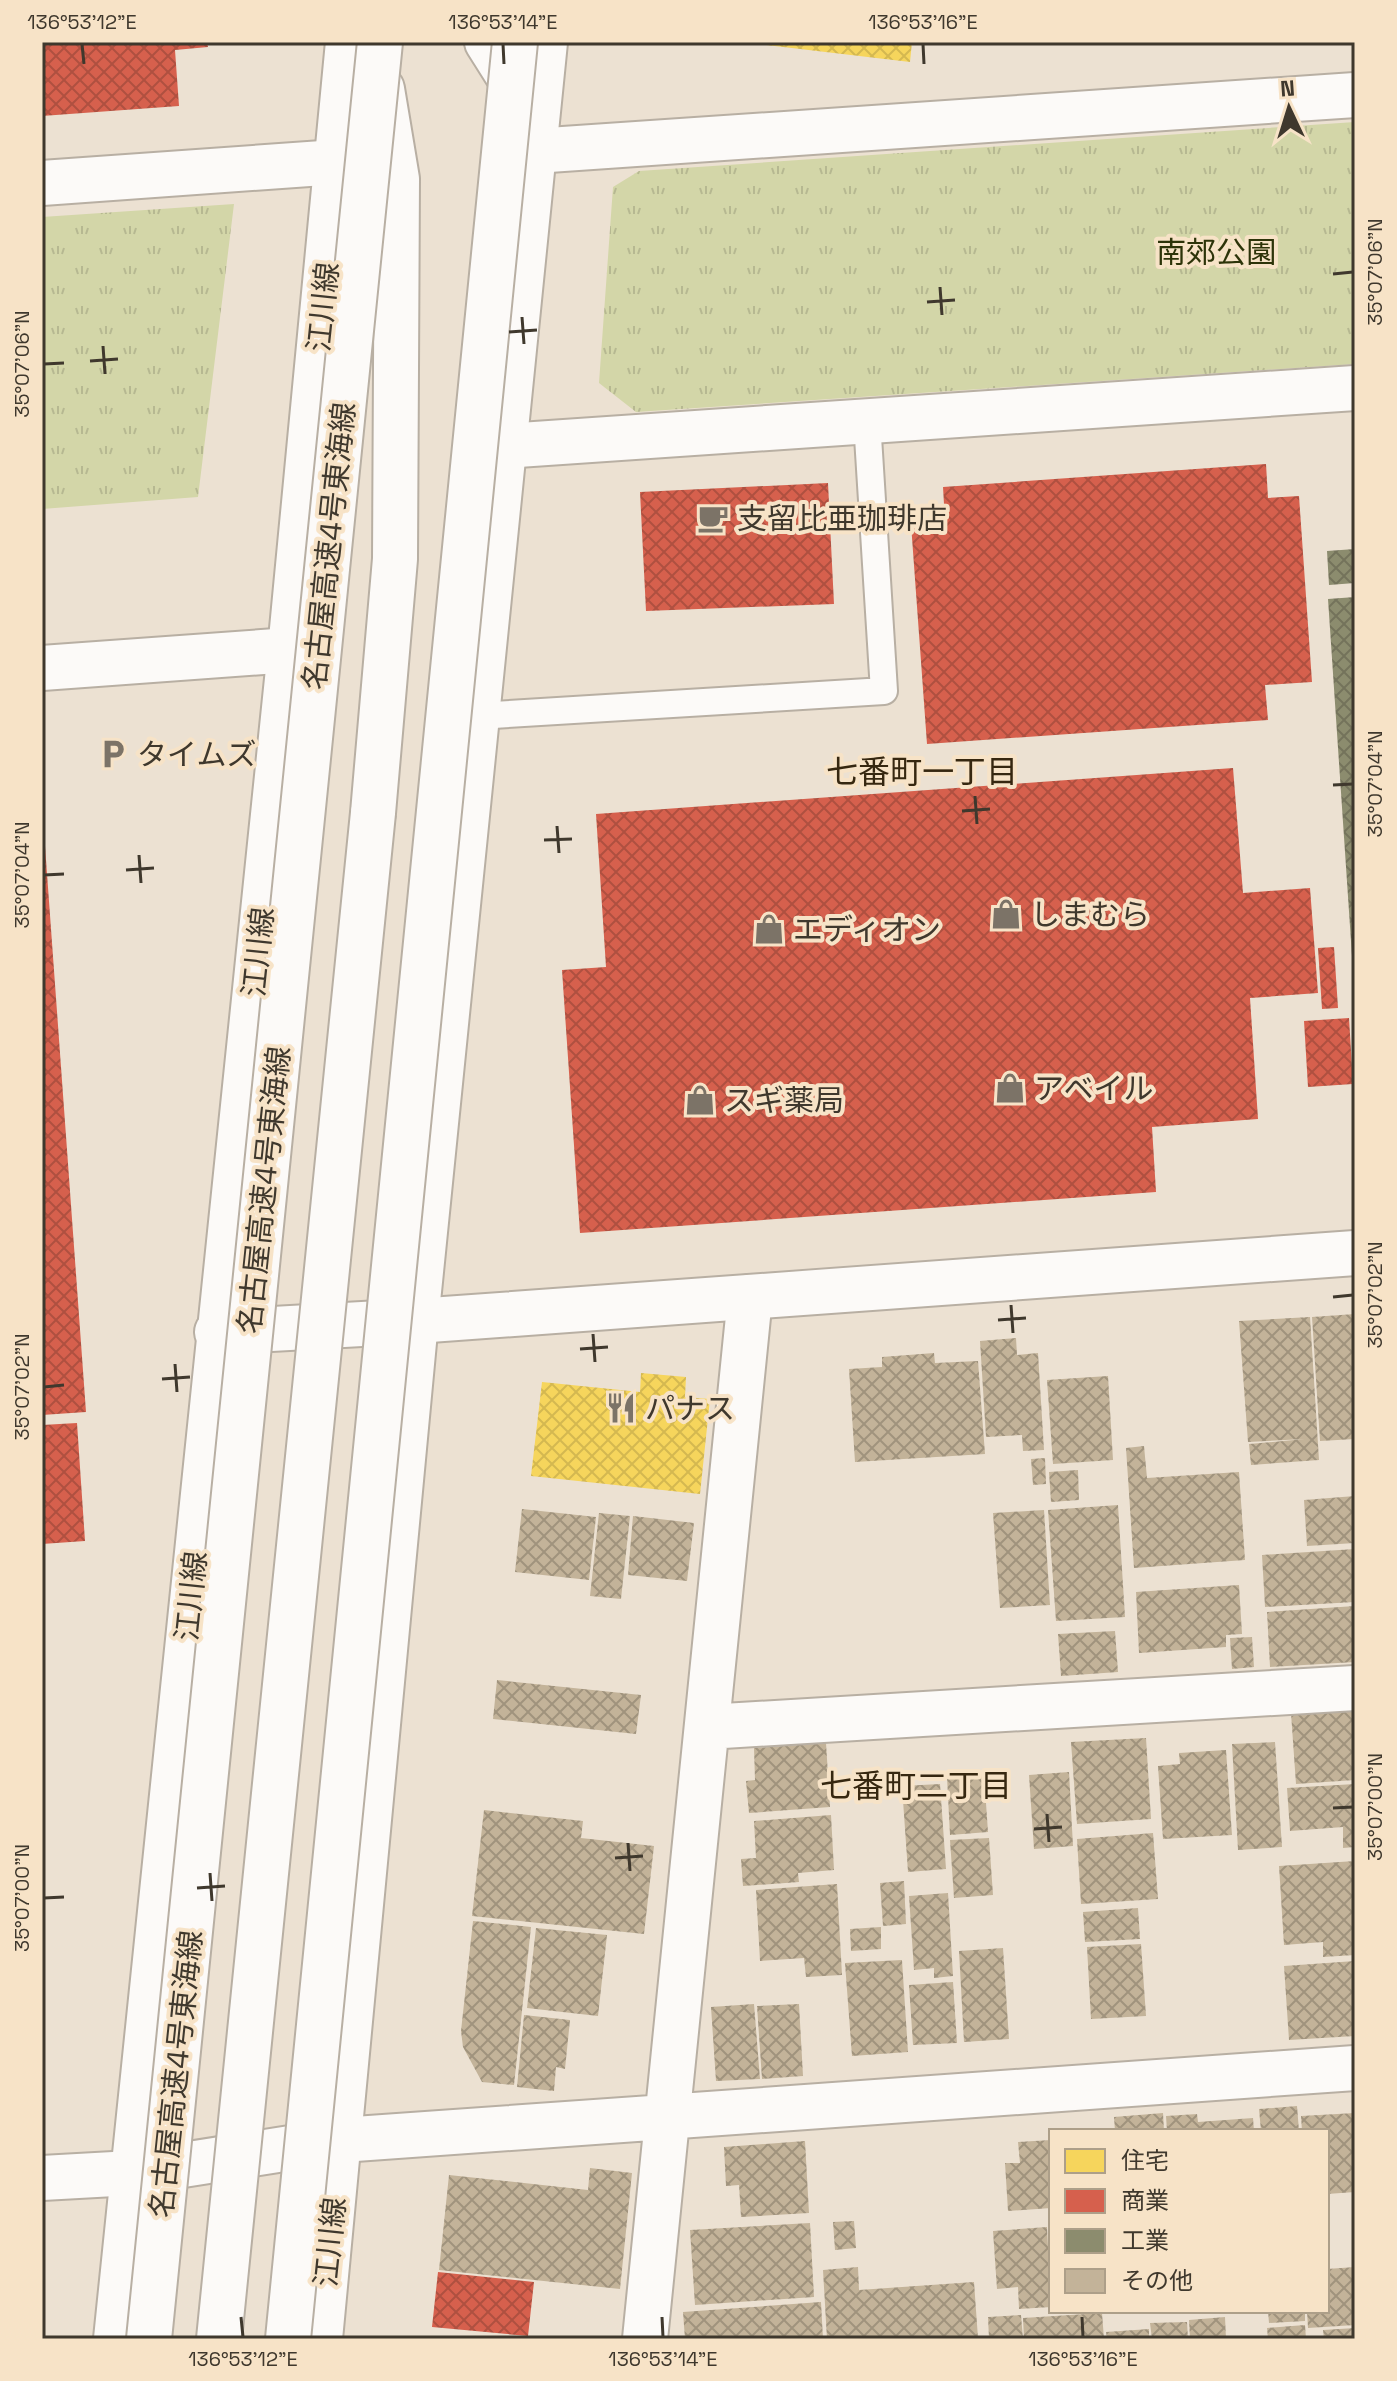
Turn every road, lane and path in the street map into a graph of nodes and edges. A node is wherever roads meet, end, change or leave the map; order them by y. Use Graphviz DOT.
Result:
graph roads {
  1 [pos="348,42"];
  2 [pos="374,42"];
  3 [pos="380,42"];
  4 [pos="487,42"];
  5 [pos="545,42"];
  6 [pos="513,61"];
  7 [pos="1355,95"];
  8 [pos="534,151"];
  9 [pos="337,162"];
  10 [pos="42,183"];
  11 [pos="1355,388"];
  12 [pos="867,421"];
  13 [pos="504,446"];
  14 [pos="290,650"];
  15 [pos="42,668"];
  16 [pos="477,716"];
  17 [pos="1355,1253"];
  18 [pos="750,1297"];
  19 [pos="416,1321"];
  20 [pos="217,1332"];
  21 [pos="1355,1688"];
  22 [pos="707,1727"];
  23 [pos="1355,2068"];
  24 [pos="669,2117"];
  25 [pos="341,2140"];
  26 [pos="132,2173"];
  27 [pos="42,2178"];
  28 [pos="116,2339"];
  29 [pos="149,2339"];
  30 [pos="219,2339"];
  31 [pos="288,2339"];
  32 [pos="320,2339"];
  33 [pos="645,2339"];
  1 -- 9 [label="main road, 江川線"];
  2 -- 30 [label="main road, bridge"];
  3 -- 29 [label="main road, 名古屋高速4号東海線, bridge"];
  4 -- 6 [label="main road"];
  5 -- 8 [label="main road, 江川線"];
  6 -- 31 [label="main road, bridge"];
  7 -- 8 [label="main road"];
  8 -- 13 [label="main road, 江川線"];
  9 -- 10 [label="main road"];
  9 -- 14 [label="main road, 江川線"];
  11 -- 12 [label="main road"];
  12 -- 13 [label="main road"];
  12 -- 16 [label="lane"];
  13 -- 16 [label="main road, 江川線"];
  14 -- 15 [label="main road"];
  14 -- 20 [label="main road, 江川線"];
  16 -- 19 [label="main road, 江川線"];
  17 -- 18 [label="main road"];
  18 -- 19 [label="main road"];
  18 -- 22 [label="main road"];
  19 -- 20 [label="main road"];
  19 -- 25 [label="main road, 江川線"];
  20 -- 26 [label="main road, 江川線"];
  21 -- 22 [label="main road"];
  22 -- 24 [label="main road"];
  23 -- 24 [label="main road"];
  24 -- 25 [label="main road"];
  24 -- 33 [label="main road"];
  25 -- 26 [label="main road"];
  25 -- 32 [label="main road, 江川線"];
  26 -- 27 [label="main road"];
  26 -- 28 [label="main road, 江川線"];
}
